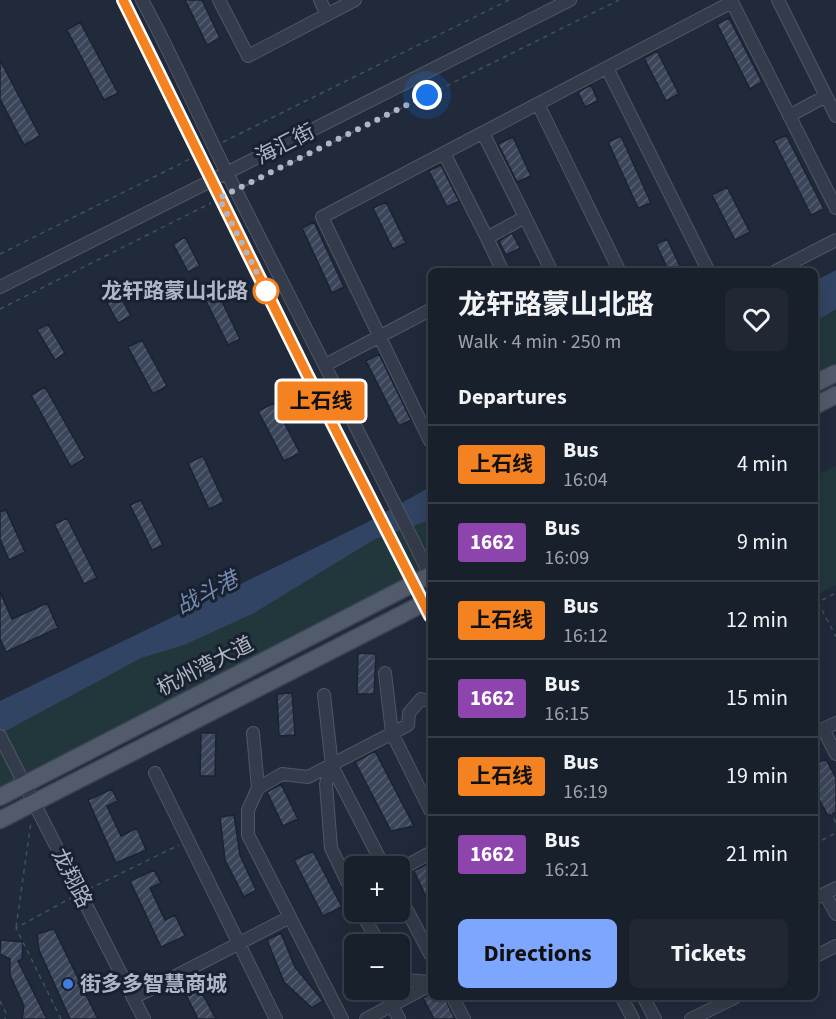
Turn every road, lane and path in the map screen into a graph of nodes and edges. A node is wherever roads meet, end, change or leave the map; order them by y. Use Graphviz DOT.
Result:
graph roads {
  1 [pos="123,0"];
  2 [pos="142,0"];
  3 [pos="219,0"];
  4 [pos="320,0"];
  5 [pos="355,0"];
  6 [pos="509,0"];
  7 [pos="570,0"];
  8 [pos="619,0"];
  9 [pos="778,0"];
  10 [pos="327,15"];
  11 [pos="607,68"];
  12 [pos="826,96"];
  13 [pos="538,104"];
  14 [pos="789,116"];
  15 [pos="836,116"];
  16 [pos="483,133"];
  17 [pos="214,147"];
  18 [pos="444,153"];
  19 [pos="198,155"];
  20 [pos="227,174"];
  21 [pos="211,182"];
  22 [pos="235,190"];
  23 [pos="219,198"];
  24 [pos="836,208"];
  25 [pos="525,217"];
  26 [pos="486,238"];
  27 [pos="836,240"];
  28 [pos="0,254"];
  29 [pos="501,268"];
  30 [pos="550,268"];
  31 [pos="618,268"];
  32 [pos="707,268"];
  33 [pos="782,268"];
  34 [pos="0,287"];
  35 [pos="0,309"];
  36 [pos="428,311"];
  37 [pos="380,336"];
  38 [pos="327,364"];
  39 [pos="836,373"];
  40 [pos="818,382"];
  41 [pos="836,395"];
  42 [pos="818,404"];
  43 [pos="428,437"];
  44 [pos="428,571"];
  45 [pos="428,576"];
  46 [pos="414,584"];
  47 [pos="836,593"];
  48 [pos="818,602"];
  49 [pos="428,606"];
  50 [pos="836,637"];
  51 [pos="385,673"];
  52 [pos="324,695"];
  53 [pos="428,701"];
  54 [pos="836,723"];
  55 [pos="819,731"];
  56 [pos="253,734"];
  57 [pos="392,734"];
  58 [pos="0,736"];
  59 [pos="836,754"];
  60 [pos="332,766"];
  61 [pos="155,773"];
  62 [pos="24,785"];
  63 [pos="818,786"];
  64 [pos="258,788"];
  65 [pos="0,797"];
  66 [pos="825,799"];
  67 [pos="818,802"];
  68 [pos="33,803"];
  69 [pos="428,806"];
  70 [pos="0,820"];
  71 [pos="836,823"];
  72 [pos="836,833"];
  73 [pos="188,841"];
  74 [pos="819,842"];
  75 [pos="428,854"];
  76 [pos="378,856"];
  77 [pos="410,864"];
  78 [pos="344,875"];
  79 [pos="80,893"];
  80 [pos="825,894"];
  81 [pos="836,914"];
  82 [pos="410,916"];
  83 [pos="290,917"];
  84 [pos="16,928"];
  85 [pos="238,943"];
  86 [pos="836,946"];
  87 [pos="428,950"];
  88 [pos="818,955"];
  89 [pos="410,980"];
  90 [pos="428,983"];
  91 [pos="428,984"];
  92 [pos="133,998"];
  93 [pos="454,1000"];
  94 [pos="623,1000"];
  95 [pos="645,1000"];
  96 [pos="730,1000"];
  97 [pos="0,1001"];
  98 [pos="392,1005"];
  99 [pos="5,1019"];
  100 [pos="60,1019"];
  101 [pos="144,1019"];
  102 [pos="276,1019"];
  103 [pos="342,1019"];
  104 [pos="366,1019"];
  105 [pos="399,1019"];
  106 [pos="464,1019"];
  107 [pos="633,1019"];
  108 [pos="655,1019"];
  109 [pos="691,1019"];
  1 -- 19 [label="street"];
  2 -- 17 [label="street"];
  3 -- 10 [label="street"];
  4 -- 10 [label="street"];
  5 -- 10 [label="street"];
  6 -- 17 [label="path"];
  7 -- 20 [label="street, 海汇街"];
  8 -- 22 [label="path"];
  9 -- 12 [label="street"];
  11 -- 13 [label="street"];
  11 -- 14 [label="street"];
  11 -- 32 [label="street"];
  12 -- 14 [label="street"];
  12 -- 15 [label="street"];
  13 -- 16 [label="street"];
  13 -- 31 [label="street"];
  14 -- 24 [label="street"];
  16 -- 18 [label="street"];
  16 -- 25 [label="street"];
  17 -- 20 [label="street"];
  18 -- 26 [label="street"];
  18 -- 37 [label="street"];
  19 -- 21 [label="street"];
  19 -- 28 [label="path"];
  20 -- 21 [label="street, 海汇街"];
  20 -- 22 [label="street"];
  21 -- 23 [label="street"];
  21 -- 34 [label="street, 海汇街"];
  22 -- 38 [label="street"];
  23 -- 35 [label="path"];
  23 -- 46 [label="street"];
  25 -- 26 [label="street"];
  25 -- 30 [label="street"];
  26 -- 29 [label="street"];
  27 -- 33 [label="street"];
  36 -- 37 [label="street"];
  37 -- 38 [label="street"];
  37 -- 43 [label="street"];
  38 -- 44 [label="street"];
  39 -- 40 [label="main road"];
  41 -- 42 [label="main road"];
  45 -- 46 [label="main road, 杭州湾大道"];
  46 -- 49 [label="street"];
  46 -- 62 [label="main road, 杭州湾大道"];
  47 -- 48 [label="path"];
  48 -- 50 [label="path"];
  49 -- 68 [label="main road, 杭州湾大道"];
  51 -- 57 [label="street"];
  52 -- 60 [label="street"];
  53 -- 57 [label="street"];
  54 -- 55 [label="street"];
  55 -- 59 [label="street"];
  56 -- 64 [label="street"];
  57 -- 60 [label="street"];
  57 -- 69 [label="street"];
  58 -- 62 [label="street, 龙翔路"];
  60 -- 64 [label="street"];
  60 -- 76 [label="street"];
  60 -- 78 [label="street"];
  61 -- 73 [label="street"];
  62 -- 65 [label="main road, 杭州湾大道"];
  62 -- 68 [label="street, 龙翔路"];
  63 -- 66 [label="path"];
  64 -- 83 [label="street"];
  66 -- 67 [label="path"];
  66 -- 71 [label="path"];
  68 -- 70 [label="main road, 杭州湾大道"];
  68 -- 79 [label="street, 龙翔路"];
  68 -- 84 [label="path"];
  72 -- 74 [label="path"];
  73 -- 79 [label="path"];
  73 -- 85 [label="street"];
  75 -- 77 [label="street"];
  79 -- 84 [label="path"];
  79 -- 92 [label="street, 龙翔路"];
  80 -- 81 [label="street"];
  82 -- 87 [label="street"];
  83 -- 85 [label="street"];
  83 -- 103 [label="street"];
  84 -- 100 [label="path"];
  85 -- 92 [label="street"];
  85 -- 102 [label="street"];
  86 -- 88 [label="street"];
  89 -- 90 [label="street"];
  91 -- 98 [label="street"];
  92 -- 101 [label="street, 龙翔路"];
  93 -- 106 [label="street"];
  94 -- 107 [label="street"];
  95 -- 108 [label="street"];
  96 -- 109 [label="street"];
  97 -- 99 [label="path"];
  98 -- 104 [label="street"];
  98 -- 105 [label="street"];
}
